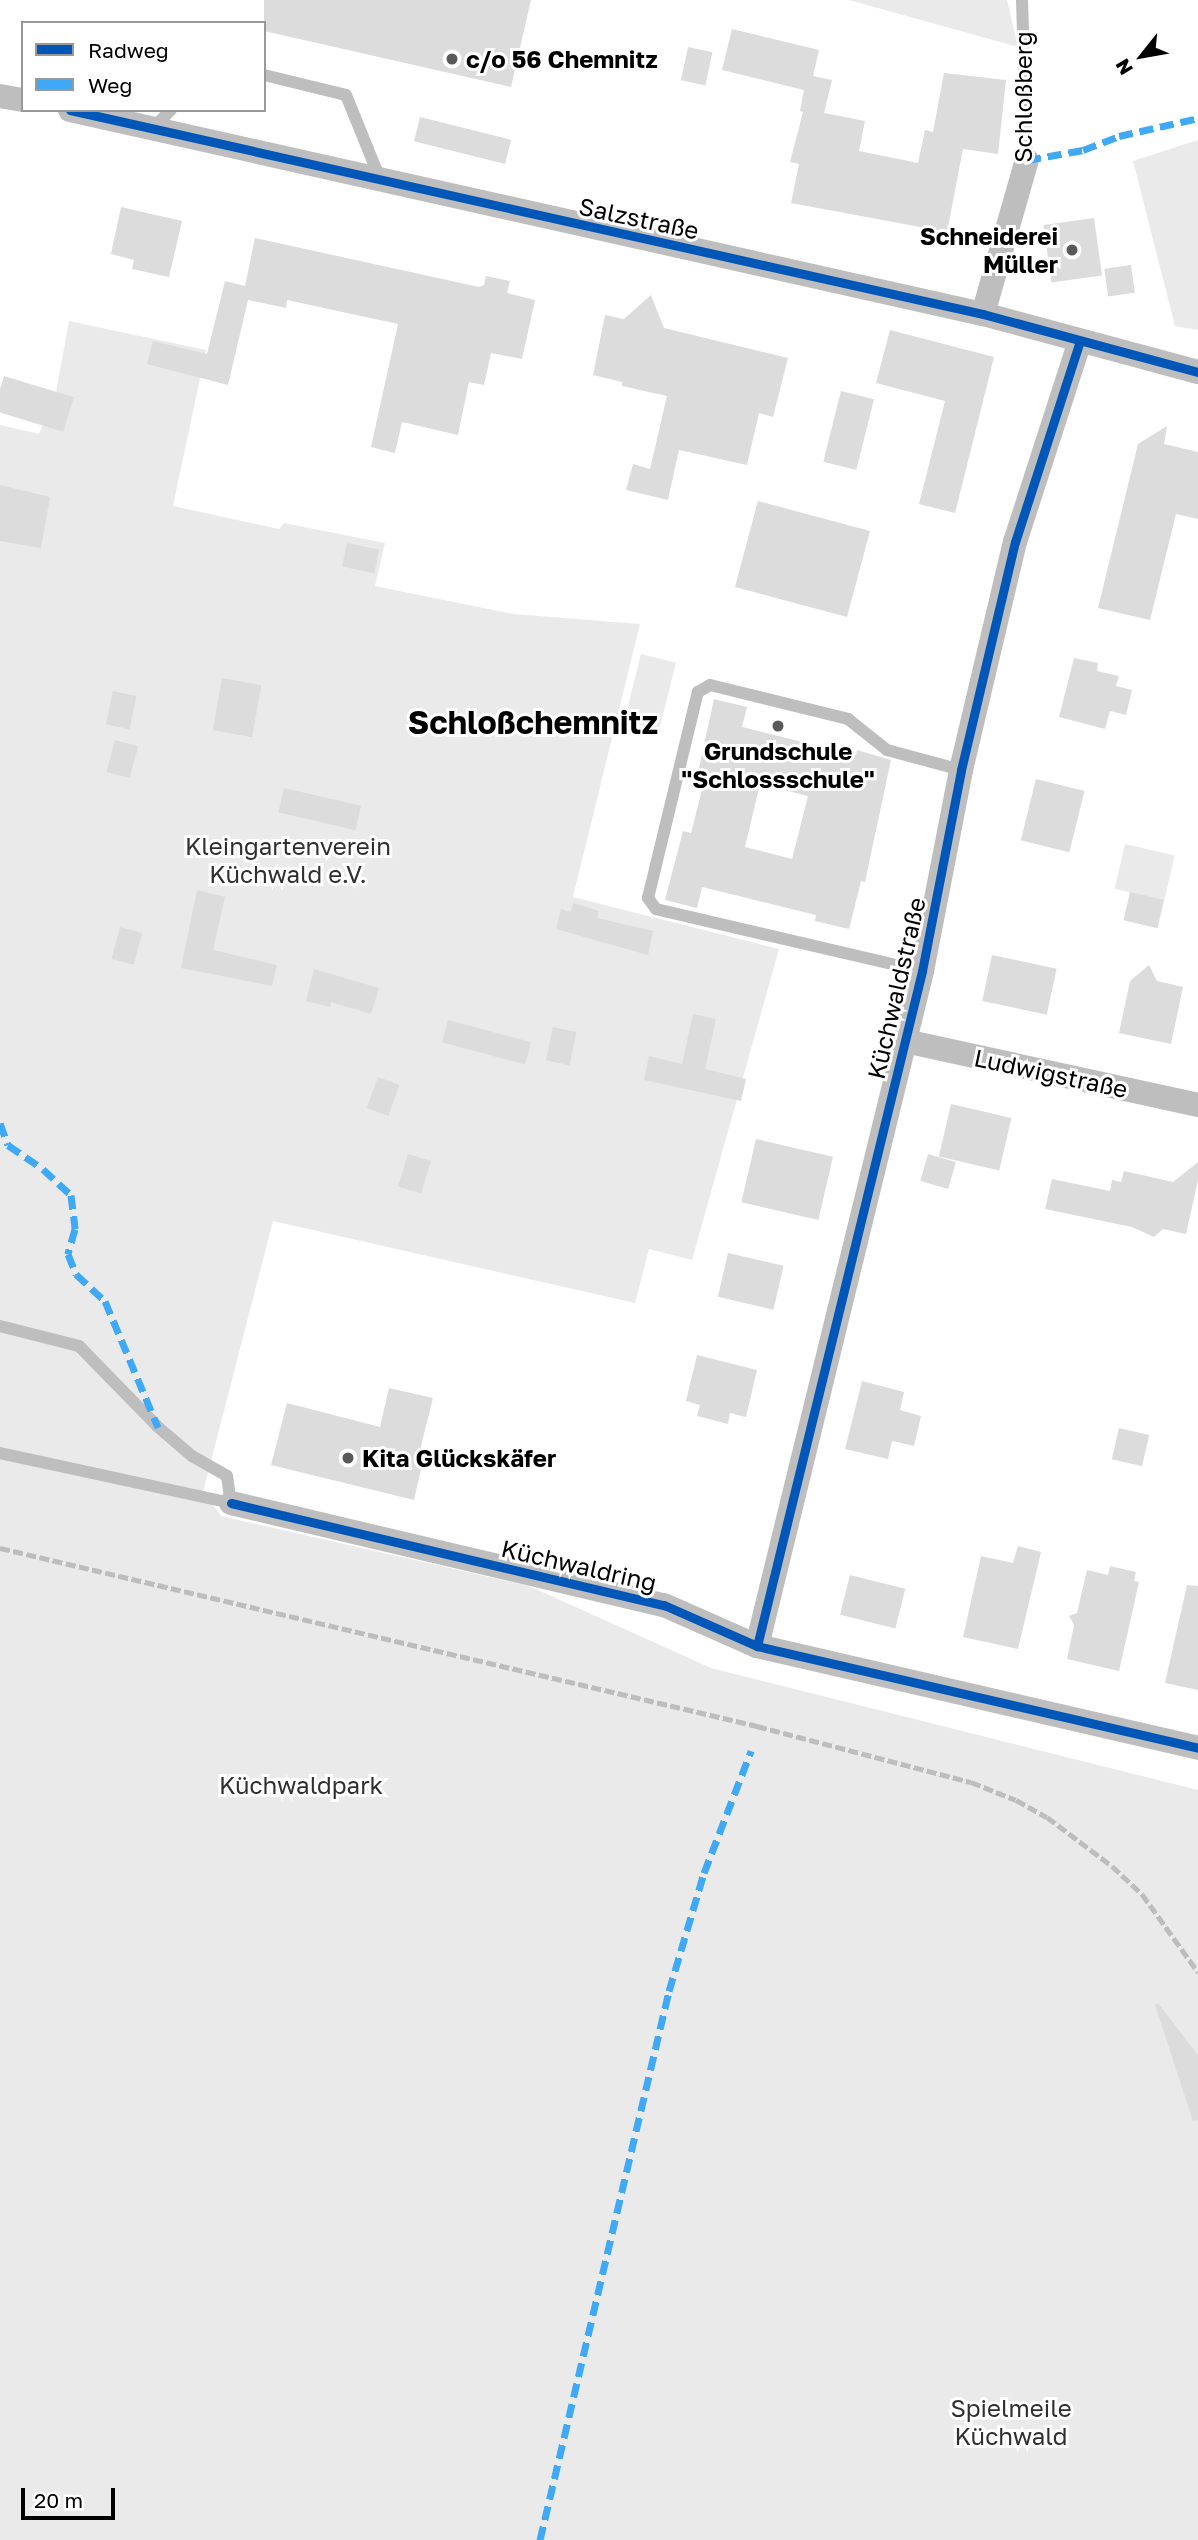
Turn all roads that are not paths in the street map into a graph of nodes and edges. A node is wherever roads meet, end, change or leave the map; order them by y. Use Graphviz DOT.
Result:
graph roads {
  1 [pos="1022,0"];
  2 [pos="266,75"];
  3 [pos="0,96"];
  4 [pos="21,100"];
  5 [pos="79,112"];
  6 [pos="169,112"];
  7 [pos="153,128"];
  8 [pos="1027,160"];
  9 [pos="381,181"];
  10 [pos="983,314"];
  11 [pos="1080,341"];
  12 [pos="1198,372"];
  13 [pos="961,770"];
  14 [pos="922,971"];
  15 [pos="903,1047"];
  16 [pos="1198,1105"];
  17 [pos="0,1326"];
  18 [pos="0,1453"];
  19 [pos="231,1503"];
  20 [pos="757,1647"];
  21 [pos="1198,1748"];
  1 -- 8 [label="lane, Schloßberg"];
  2 -- 9 [label="lane"];
  3 -- 4 [label="street"];
  5 -- 7 [label="street, Salzstraße"];
  6 -- 7 [label="lane"];
  7 -- 9 [label="street, Salzstraße"];
  8 -- 10 [label="street, Schloßberg"];
  9 -- 10 [label="street, Salzstraße"];
  10 -- 11 [label="street, Salzstraße"];
  11 -- 12 [label="street, Salzstraße"];
  11 -- 13 [label="street, Küchwaldstraße"];
  13 -- 14 [label="street, Küchwaldstraße"];
  13 -- 14 [label="lane"];
  14 -- 15 [label="street, Küchwaldstraße"];
  15 -- 16 [label="street, Ludwigstraße"];
  15 -- 20 [label="street, Küchwaldstraße"];
  17 -- 19 [label="lane"];
  18 -- 19 [label="lane, Küchwaldring"];
  19 -- 20 [label="street, Küchwaldring"];
  20 -- 21 [label="street, Küchwaldring"];
}
